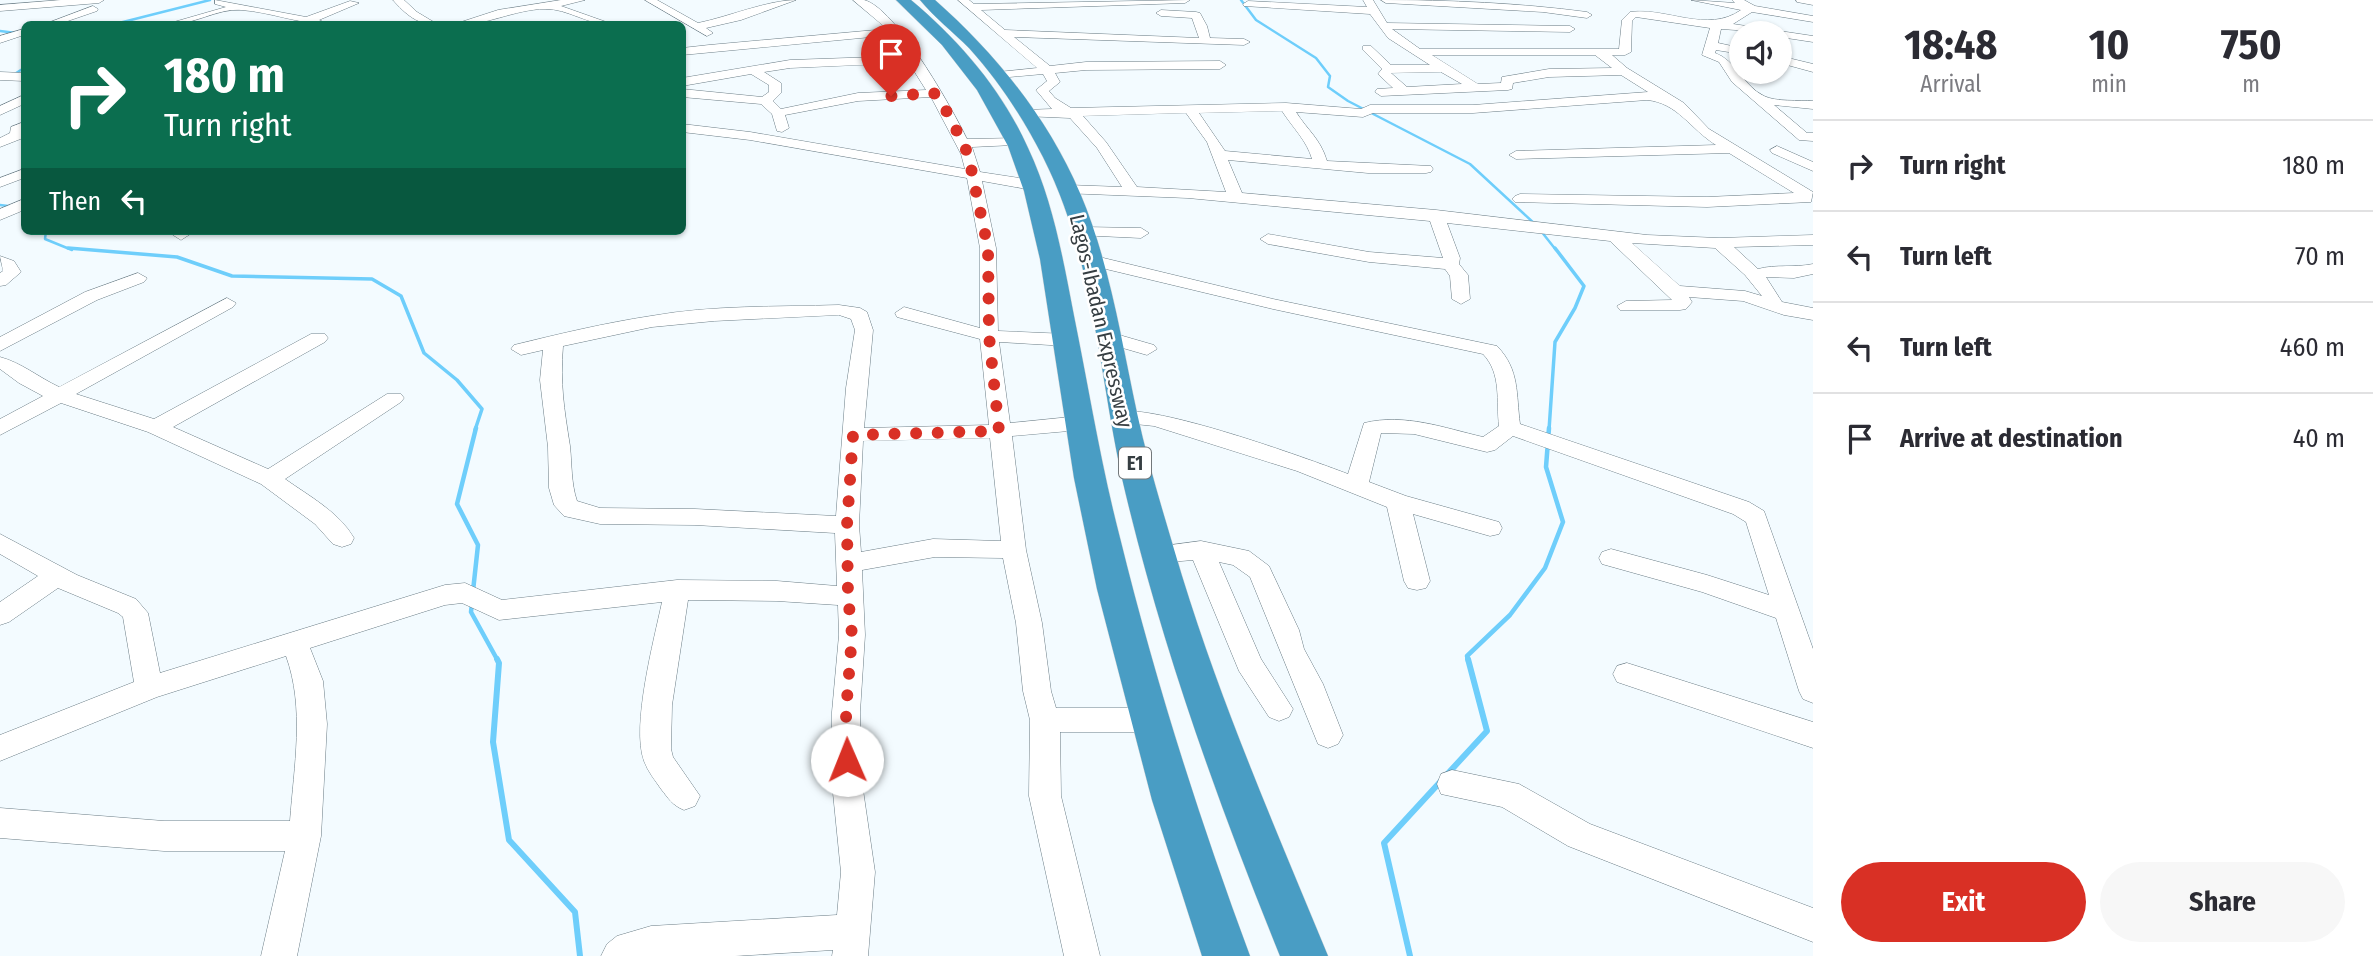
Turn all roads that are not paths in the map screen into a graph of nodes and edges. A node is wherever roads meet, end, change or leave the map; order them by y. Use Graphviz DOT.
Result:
graph roads {
  1 [pos="99,0"];
  2 [pos="106,0"];
  3 [pos="349,0"];
  4 [pos="398,0"];
  5 [pos="487,0"];
  6 [pos="571,0"];
  7 [pos="650,0"];
  8 [pos="791,0"];
  9 [pos="858,0"];
  10 [pos="903,0"];
  11 [pos="927,0"];
  12 [pos="1185,0"];
  13 [pos="1386,0"];
  14 [pos="1696,0"];
  15 [pos="1737,0"];
  16 [pos="1801,0"];
  17 [pos="1095,1"];
  18 [pos="1413,1"];
  19 [pos="219,2"];
  20 [pos="679,2"];
  21 [pos="1028,2"];
  22 [pos="1138,2"];
  23 [pos="1813,2"];
  24 [pos="967,3"];
  25 [pos="1288,3"];
  26 [pos="1485,3"];
  27 [pos="546,4"];
  28 [pos="1248,4"];
  29 [pos="661,6"];
  30 [pos="1537,6"];
  31 [pos="239,7"];
  32 [pos="0,8"];
  33 [pos="1751,8"];
  34 [pos="1375,11"];
  35 [pos="498,13"];
  36 [pos="1587,15"];
  37 [pos="1057,16"];
  38 [pos="988,19"];
  39 [pos="1813,19"];
  40 [pos="309,20"];
  41 [pos="58,21"];
  42 [pos="184,21"];
  43 [pos="312,21"];
  44 [pos="426,21"];
  45 [pos="470,21"];
  46 [pos="598,21"];
  47 [pos="1717,24"];
  48 [pos="1729,26"];
  49 [pos="696,27"];
  50 [pos="800,27"];
  51 [pos="1542,28"];
  52 [pos="1570,29"];
  53 [pos="895,31"];
  54 [pos="21,33"];
  55 [pos="1003,33"];
  56 [pos="1792,36"];
  57 [pos="819,39"];
  58 [pos="1111,39"];
  59 [pos="1813,39"];
  60 [pos="0,40"];
  61 [pos="1205,41"];
  62 [pos="1244,42"];
  63 [pos="728,45"];
  64 [pos="1713,46"];
  65 [pos="1729,49"];
  66 [pos="1414,50"];
  67 [pos="686,51"];
  68 [pos="1595,51"];
  69 [pos="1463,52"];
  70 [pos="912,59"];
  71 [pos="1792,63"];
  72 [pos="1126,65"];
  73 [pos="1220,65"];
  74 [pos="1442,68"];
  75 [pos="1813,68"];
  76 [pos="1388,69"];
  77 [pos="752,70"];
  78 [pos="1047,70"];
  79 [pos="1623,71"];
  80 [pos="1002,75"];
  81 [pos="0,76"];
  82 [pos="21,77"];
  83 [pos="1529,77"];
  84 [pos="686,86"];
  85 [pos="1472,86"];
  86 [pos="686,88"];
  87 [pos="1403,90"];
  88 [pos="934,93"];
  89 [pos="1666,98"];
  90 [pos="21,100"];
  91 [pos="1762,100"];
  92 [pos="765,102"];
  93 [pos="1813,105"];
  94 [pos="1286,107"];
  95 [pos="1506,107"];
  96 [pos="1190,110"];
  97 [pos="1406,110"];
  98 [pos="0,111"];
  99 [pos="1065,111"];
  100 [pos="778,113"];
  101 [pos="1029,113"];
  102 [pos="21,128"];
  103 [pos="686,129"];
  104 [pos="1809,137"];
  105 [pos="765,139"];
  106 [pos="1014,141"];
  107 [pos="0,143"];
  108 [pos="962,143"];
  109 [pos="1732,149"];
  110 [pos="1219,155"];
  111 [pos="1516,155"];
  112 [pos="1321,164"];
  113 [pos="1813,167"];
  114 [pos="1426,169"];
  115 [pos="21,174"];
  116 [pos="974,176"];
  117 [pos="0,183"];
  118 [pos="1032,186"];
  119 [pos="1068,190"];
  120 [pos="1132,191"];
  121 [pos="1236,197"];
  122 [pos="1812,197"];
  123 [pos="1520,199"];
  124 [pos="21,205"];
  125 [pos="0,215"];
  126 [pos="1436,215"];
  127 [pos="1522,225"];
  128 [pos="1546,228"];
  129 [pos="1616,238"];
  130 [pos="1268,239"];
  131 [pos="1813,240"];
  132 [pos="1719,243"];
  133 [pos="1087,246"];
  134 [pos="1138,248"];
  135 [pos="0,261"];
  136 [pos="1450,264"];
  137 [pos="1813,269"];
  138 [pos="1755,275"];
  139 [pos="138,278"];
  140 [pos="0,281"];
  141 [pos="1675,290"];
  142 [pos="1461,299"];
  143 [pos="227,303"];
  144 [pos="1773,304"];
  145 [pos="1626,306"];
  146 [pos="904,313"];
  147 [pos="1813,314"];
  148 [pos="989,336"];
  149 [pos="318,338"];
  150 [pos="1109,338"];
  151 [pos="1067,340"];
  152 [pos="554,341"];
  153 [pos="0,345"];
  154 [pos="521,349"];
  155 [pos="1147,349"];
  156 [pos="0,363"];
  157 [pos="60,396"];
  158 [pos="394,398"];
  159 [pos="1124,417"];
  160 [pos="1080,423"];
  161 [pos="156,427"];
  162 [pos="0,428"];
  163 [pos="999,431"];
  164 [pos="1523,433"];
  165 [pos="853,435"];
  166 [pos="269,479"];
  167 [pos="1357,485"];
  168 [pos="1398,502"];
  169 [pos="847,525"];
  170 [pos="1490,528"];
  171 [pos="342,538"];
  172 [pos="0,543"];
  173 [pos="1014,550"];
  174 [pos="1201,550"];
  175 [pos="1158,554"];
  176 [pos="1611,558"];
  177 [pos="849,563"];
  178 [pos="57,576"];
  179 [pos="1417,581"];
  180 [pos="677,590"];
  181 [pos="848,596"];
  182 [pos="1786,611"];
  183 [pos="0,615"];
  184 [pos="295,642"];
  185 [pos="1299,668"];
  186 [pos="1627,674"];
  187 [pos="149,688"];
  188 [pos="1813,691"];
  189 [pos="1045,719"];
  190 [pos="1149,720"];
  191 [pos="1328,735"];
  192 [pos="1813,735"];
  193 [pos="0,748"];
  194 [pos="1452,784"];
  195 [pos="684,796"];
  196 [pos="0,823"];
  197 [pos="305,836"];
  198 [pos="1813,925"];
  199 [pos="851,944"];
  200 [pos="279,956"];
  201 [pos="619,956"];
  202 [pos="1082,956"];
  203 [pos="1226,956"];
  204 [pos="1304,956"];
  1 -- 32 [label="street"];
  2 -- 41 [label="street"];
  3 -- 40 [label="street"];
  4 -- 44 [label="street"];
  5 -- 35 [label="street"];
  6 -- 27 [label="street"];
  7 -- 29 [label="street"];
  8 -- 49 [label="street"];
  9 -- 53 [label="street"];
  10 -- 106 [label="highway, Lagos-Ibadan Expressway / E1"];
  11 -- 80 [label="highway, Lagos-Ibadan Expressway / E1"];
  12 -- 22 [label="street"];
  13 -- 18 [label="street"];
  14 -- 33 [label="street"];
  15 -- 33 [label="street"];
  16 -- 23 [label="street"];
  17 -- 21 [label="street"];
  17 -- 22 [label="street"];
  18 -- 26 [label="street"];
  19 -- 31 [label="street"];
  20 -- 29 [label="street"];
  21 -- 24 [label="street"];
  22 -- 61 [label="street"];
  24 -- 38 [label="street"];
  25 -- 28 [label="street"];
  25 -- 34 [label="street"];
  25 -- 34 [label="street"];
  26 -- 30 [label="street"];
  27 -- 35 [label="street"];
  27 -- 46 [label="street"];
  29 -- 49 [label="street"];
  30 -- 36 [label="street"];
  30 -- 51 [label="street"];
  31 -- 40 [label="street"];
  31 -- 42 [label="street"];
  33 -- 39 [label="street"];
  33 -- 47 [label="street"];
  34 -- 51 [label="street"];
  34 -- 66 [label="street"];
  35 -- 45 [label="street"];
  37 -- 38 [label="street"];
  38 -- 55 [label="street"];
  40 -- 43 [label="street"];
  47 -- 48 [label="street"];
  47 -- 64 [label="street"];
  47 -- 68 [label="street"];
  49 -- 63 [label="street"];
  50 -- 57 [label="street"];
  51 -- 52 [label="street"];
  53 -- 57 [label="street"];
  53 -- 70 [label="street"];
  54 -- 60 [label="street"];
  55 -- 58 [label="street"];
  55 -- 78 [label="street"];
  56 -- 59 [label="street"];
  57 -- 63 [label="street"];
  58 -- 61 [label="street"];
  58 -- 72 [label="street"];
  61 -- 62 [label="street"];
  63 -- 67 [label="street"];
  64 -- 65 [label="street"];
  64 -- 91 [label="street"];
  66 -- 69 [label="street"];
  66 -- 74 [label="street"];
  66 -- 76 [label="street"];
  68 -- 69 [label="street"];
  68 -- 79 [label="street"];
  69 -- 83 [label="street"];
  70 -- 77 [label="street"];
  70 -- 88 [label="street"];
  71 -- 75 [label="street"];
  72 -- 73 [label="street"];
  72 -- 78 [label="street"];
  74 -- 76 [label="street"];
  74 -- 85 [label="street"];
  76 -- 87 [label="street"];
  77 -- 84 [label="street"];
  77 -- 92 [label="street"];
  78 -- 80 [label="street"];
  78 -- 99 [label="street"];
  79 -- 83 [label="street"];
  79 -- 89 [label="street"];
  80 -- 101 [label="highway, Lagos-Ibadan Expressway / E1"];
  81 -- 82 [label="street"];
  83 -- 85 [label="street"];
  85 -- 87 [label="street"];
  85 -- 95 [label="street"];
  86 -- 92 [label="street"];
  87 -- 97 [label="street"];
  88 -- 100 [label="street"];
  88 -- 108 [label="street"];
  89 -- 95 [label="street"];
  89 -- 109 [label="street"];
  90 -- 98 [label="street"];
  91 -- 93 [label="street"];
  91 -- 104 [label="street"];
  92 -- 100 [label="street"];
  94 -- 96 [label="street"];
  94 -- 97 [label="street"];
  94 -- 112 [label="street"];
  95 -- 97 [label="street"];
  96 -- 99 [label="street"];
  96 -- 110 [label="street"];
  99 -- 101 [label="street"];
  99 -- 120 [label="street"];
  100 -- 105 [label="street"];
  101 -- 119 [label="highway, Lagos-Ibadan Expressway / E1"];
  102 -- 107 [label="street"];
  103 -- 105 [label="street"];
  104 -- 113 [label="street"];
  105 -- 116 [label="street"];
  106 -- 108 [label="street"];
  106 -- 118 [label="highway, Lagos-Ibadan Expressway / E1"];
  108 -- 116 [label="street"];
  109 -- 111 [label="street"];
  109 -- 122 [label="street"];
  110 -- 112 [label="street"];
  110 -- 121 [label="street"];
  112 -- 114 [label="street"];
  115 -- 117 [label="street"];
  116 -- 118 [label="street"];
  116 -- 148 [label="street"];
  118 -- 151 [label="highway, Lagos-Ibadan Expressway / E1"];
  119 -- 120 [label="street"];
  119 -- 133 [label="highway, Lagos-Ibadan Expressway / E1"];
  120 -- 121 [label="street"];
  121 -- 126 [label="street"];
  122 -- 123 [label="street"];
  124 -- 125 [label="street"];
  126 -- 127 [label="street"];
  126 -- 136 [label="street"];
  127 -- 128 [label="street"];
  128 -- 129 [label="street"];
  129 -- 132 [label="street"];
  129 -- 141 [label="street"];
  130 -- 136 [label="street"];
  131 -- 132 [label="street"];
  132 -- 138 [label="street"];
  133 -- 134 [label="street"];
  133 -- 134 [label="street"];
  133 -- 150 [label="highway, Lagos-Ibadan Expressway / E1"];
  134 -- 164 [label="street"];
  135 -- 140 [label="street"];
  136 -- 142 [label="street"];
  137 -- 138 [label="street"];
  138 -- 144 [label="street"];
  139 -- 153 [label="street"];
  141 -- 144 [label="street"];
  141 -- 145 [label="street"];
  143 -- 157 [label="street"];
  144 -- 147 [label="street"];
  146 -- 148 [label="street"];
  148 -- 151 [label="street"];
  148 -- 163 [label="street"];
  149 -- 161 [label="street"];
  150 -- 155 [label="street"];
  150 -- 159 [label="highway, Lagos-Ibadan Expressway / E1"];
  151 -- 160 [label="highway, Lagos-Ibadan Expressway / E1"];
  152 -- 154 [label="street"];
  152 -- 165 [label="street"];
  152 -- 169 [label="street"];
  156 -- 157 [label="street"];
  157 -- 161 [label="street"];
  157 -- 162 [label="street"];
  158 -- 166 [label="street"];
  159 -- 167 [label="street"];
  159 -- 175 [label="highway, Lagos-Ibadan Expressway / E1"];
  160 -- 163 [label="street"];
  160 -- 190 [label="highway, Lagos-Ibadan Expressway / E1"];
  161 -- 166 [label="street"];
  163 -- 165 [label="street"];
  163 -- 173 [label="street"];
  164 -- 167 [label="street"];
  164 -- 182 [label="street"];
  165 -- 169 [label="street"];
  166 -- 171 [label="street"];
  167 -- 168 [label="street"];
  168 -- 170 [label="street"];
  168 -- 179 [label="street"];
  169 -- 177 [label="street"];
  172 -- 178 [label="street"];
  173 -- 177 [label="street"];
  173 -- 189 [label="street"];
  174 -- 175 [label="street"];
  174 -- 185 [label="street"];
  174 -- 185 [label="street"];
  175 -- 204 [label="highway, Lagos-Ibadan Expressway / E1"];
  176 -- 182 [label="street"];
  177 -- 181 [label="street"];
  178 -- 183 [label="street"];
  178 -- 187 [label="street"];
  180 -- 181 [label="street"];
  180 -- 184 [label="street"];
  180 -- 195 [label="street"];
  181 -- 199 [label="street"];
  182 -- 188 [label="street"];
  184 -- 187 [label="street"];
  184 -- 197 [label="street"];
  185 -- 191 [label="street"];
  186 -- 192 [label="street"];
  187 -- 193 [label="street"];
  189 -- 190 [label="street"];
  189 -- 202 [label="street"];
  190 -- 203 [label="highway, Lagos-Ibadan Expressway / E1"];
  194 -- 198 [label="street"];
  196 -- 197 [label="street"];
  197 -- 200 [label="street"];
  199 -- 201 [label="street"];
}
